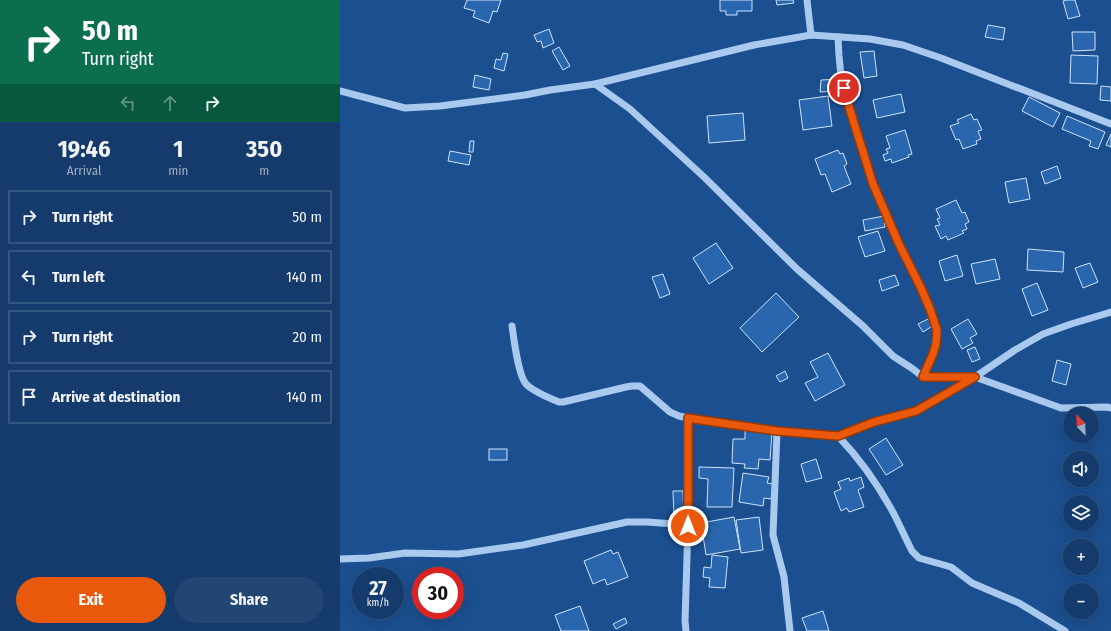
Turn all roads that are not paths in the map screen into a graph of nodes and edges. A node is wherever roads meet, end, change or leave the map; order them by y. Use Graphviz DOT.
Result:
graph roads {
  1 [pos="807,0"];
  2 [pos="811,35"];
  3 [pos="838,37"];
  4 [pos="596,84"];
  5 [pos="340,91"];
  6 [pos="1111,124"];
  7 [pos="1111,312"];
  8 [pos="512,326"];
  9 [pos="923,377"];
  10 [pos="975,377"];
  11 [pos="1111,408"];
  12 [pos="688,418"];
  13 [pos="777,431"];
  14 [pos="838,436"];
  15 [pos="688,526"];
  16 [pos="340,559"];
  17 [pos="686,631"];
  18 [pos="790,631"];
  19 [pos="1065,631"];
  1 -- 2 [label="street"];
  2 -- 3 [label="street"];
  2 -- 4 [label="street"];
  3 -- 6 [label="street"];
  3 -- 9 [label="street"];
  4 -- 5 [label="street"];
  4 -- 9 [label="street"];
  7 -- 10 [label="street"];
  8 -- 12 [label="street"];
  9 -- 10 [label="street"];
  10 -- 11 [label="street"];
  10 -- 14 [label="street"];
  12 -- 13 [label="street"];
  12 -- 15 [label="street"];
  13 -- 14 [label="street"];
  13 -- 18 [label="street"];
  14 -- 19 [label="street"];
  15 -- 16 [label="street"];
  15 -- 17 [label="street"];
}
